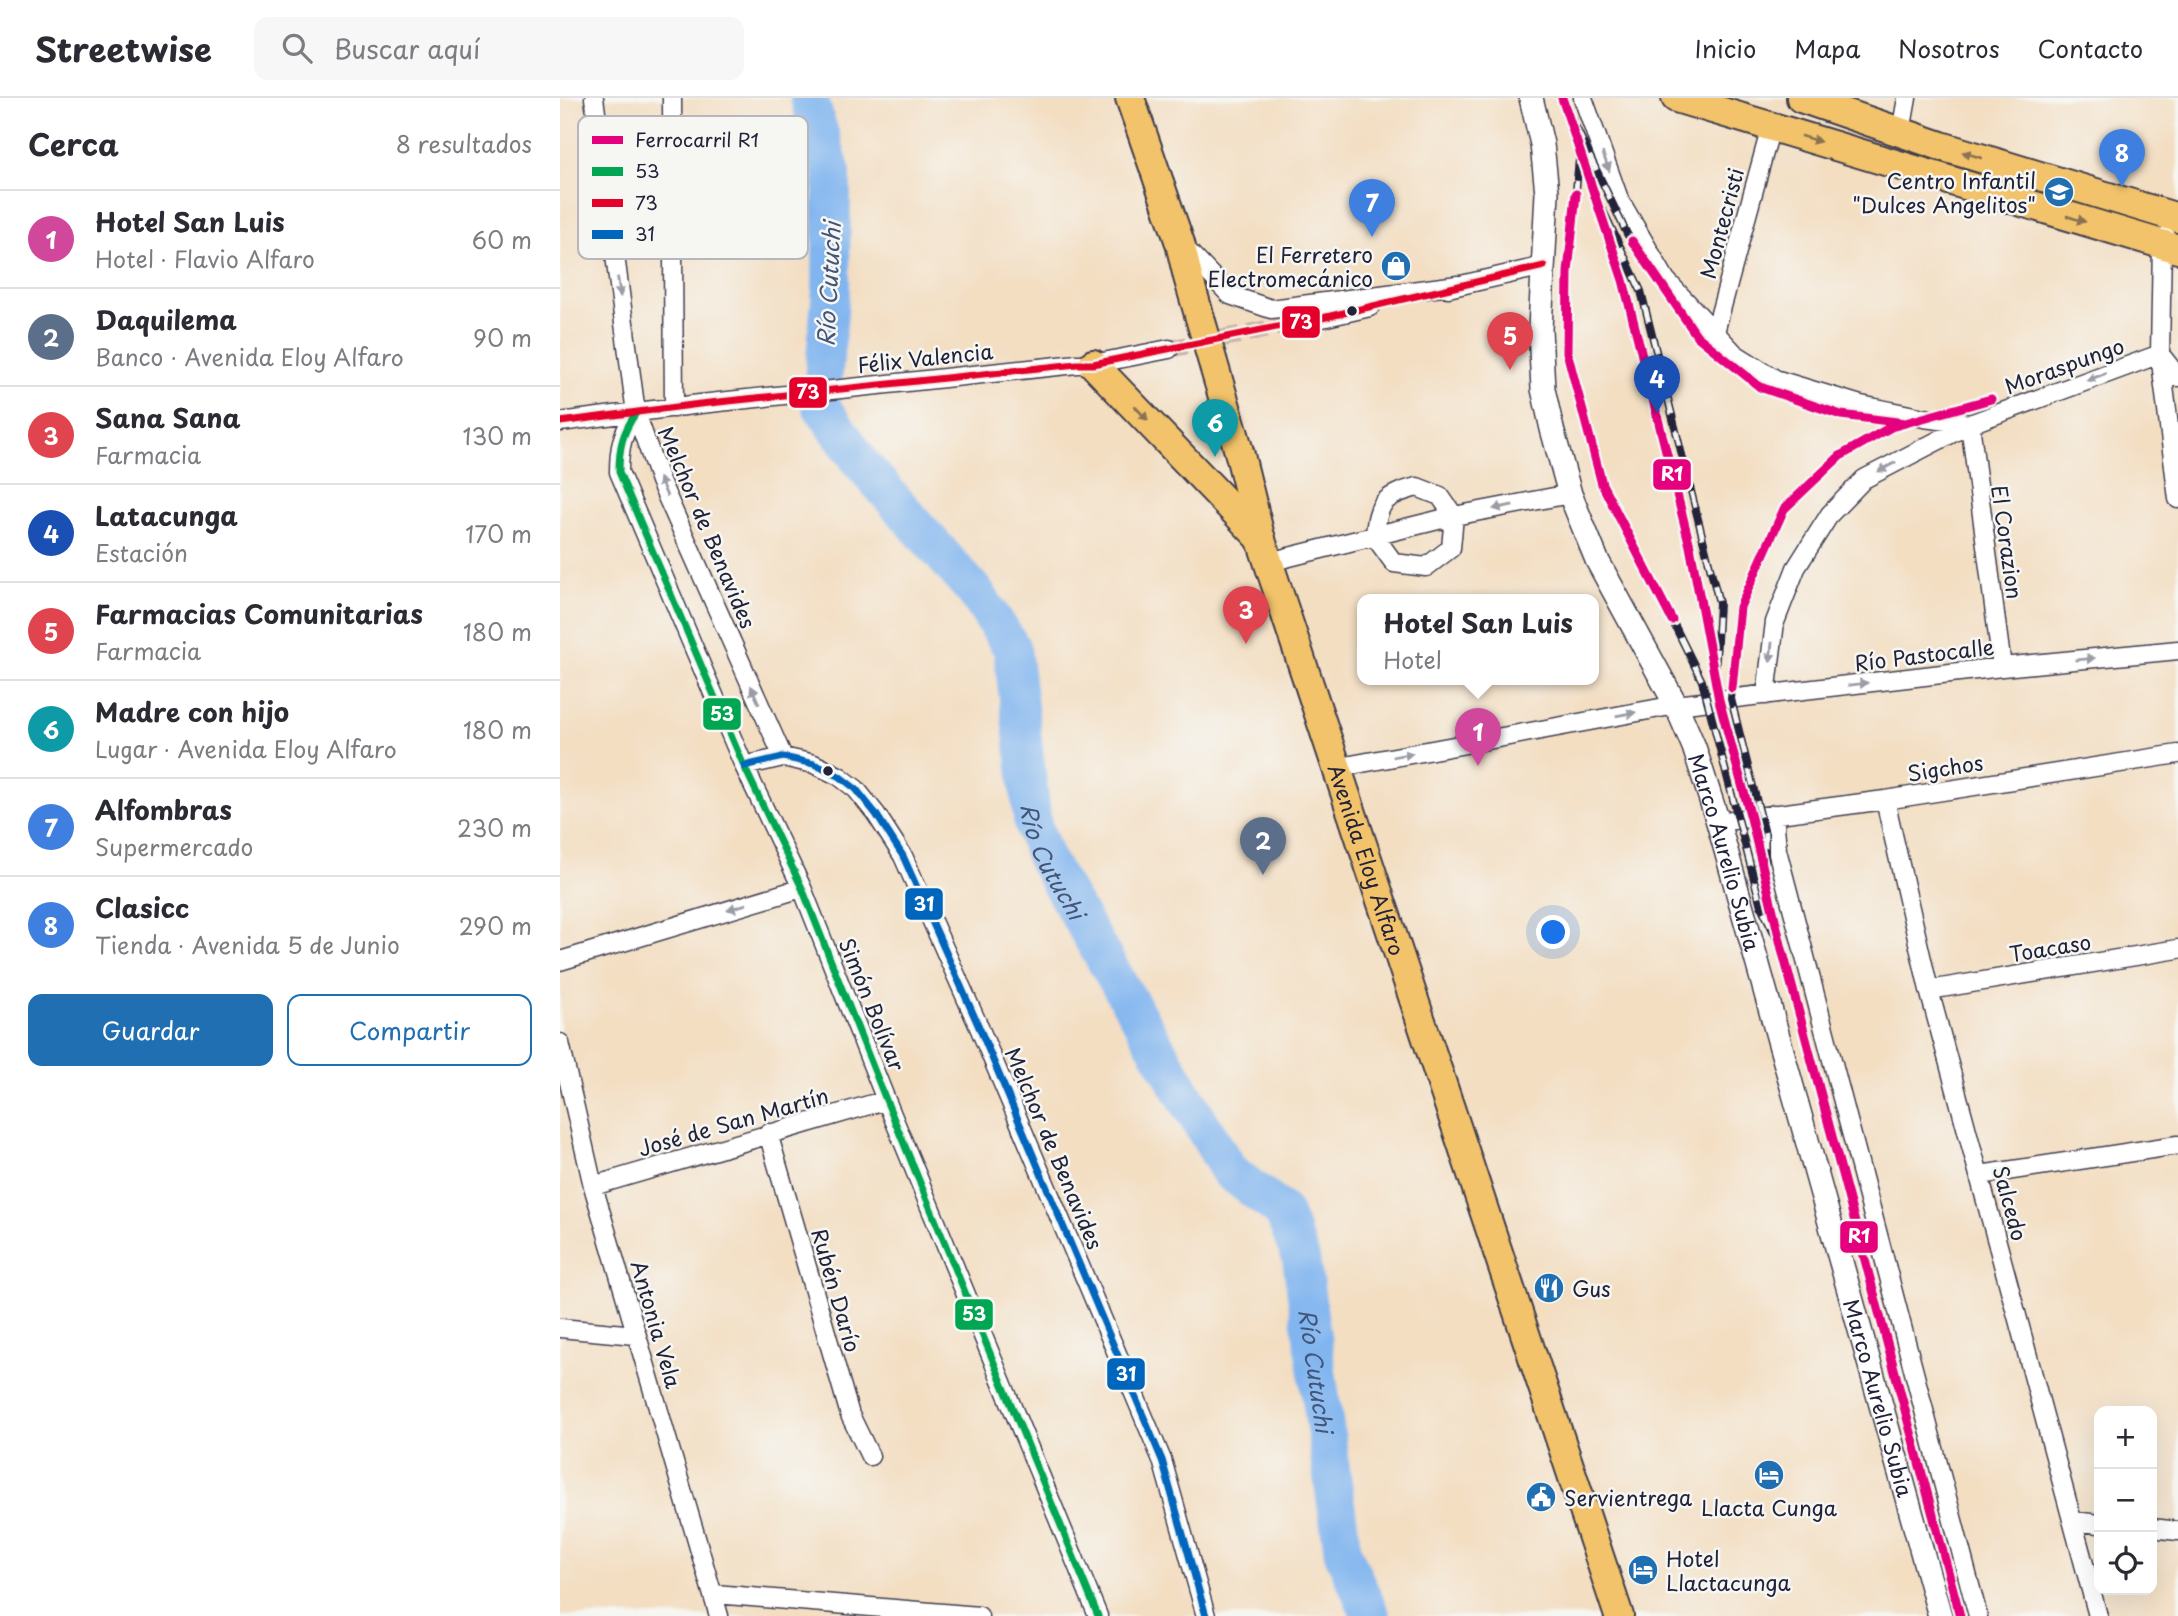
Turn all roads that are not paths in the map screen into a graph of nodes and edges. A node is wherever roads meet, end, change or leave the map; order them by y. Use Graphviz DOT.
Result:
graph roads {
  1 [pos="594,98"];
  2 [pos="672,98"];
  3 [pos="1130,98"];
  4 [pos="1531,98"];
  5 [pos="1583,98"];
  6 [pos="1676,98"];
  7 [pos="1801,98"];
  8 [pos="1907,98"];
  9 [pos="596,116"];
  10 [pos="672,116"];
  11 [pos="1771,127"];
  12 [pos="1901,132"];
  13 [pos="1941,146"];
  14 [pos="1931,175"];
  15 [pos="2177,217"];
  16 [pos="1180,243"];
  17 [pos="2170,247"];
  18 [pos="615,259"];
  19 [pos="673,259"];
  20 [pos="1544,266"];
  21 [pos="1458,285"];
  22 [pos="1322,318"];
  23 [pos="1715,332"];
  24 [pos="1169,349"];
  25 [pos="2160,354"];
  26 [pos="1093,364"];
  27 [pos="2178,377"];
  28 [pos="674,408"];
  29 [pos="636,413"];
  30 [pos="560,422"];
  31 [pos="1970,424"];
  32 [pos="1570,494"];
  33 [pos="2178,499"];
  34 [pos="1454,516"];
  35 [pos="1375,537"];
  36 [pos="1265,551"];
  37 [pos="2178,650"];
  38 [pos="2002,667"];
  39 [pos="1766,695"];
  40 [pos="1676,705"];
  41 [pos="2178,754"];
  42 [pos="783,757"];
  43 [pos="744,766"];
  44 [pos="1335,768"];
  45 [pos="1885,800"];
  46 [pos="1774,814"];
  47 [pos="1718,822"];
  48 [pos="803,888"];
  49 [pos="2178,949"];
  50 [pos="560,961"];
  51 [pos="1929,990"];
  52 [pos="560,1043"];
  53 [pos="886,1100"];
  54 [pos="768,1133"];
  55 [pos="2178,1145"];
  56 [pos="1980,1175"];
  57 [pos="593,1186"];
  58 [pos="560,1328"];
  59 [pos="635,1335"];
  60 [pos="870,1456"];
  61 [pos="2074,1521"];
  62 [pos="2094,1523"];
  63 [pos="2157,1529"];
  64 [pos="2178,1531"];
  65 [pos="715,1594"];
  66 [pos="719,1616"];
  67 [pos="979,1616"];
  68 [pos="1098,1616"];
  69 [pos="1206,1616"];
  70 [pos="1619,1616"];
  71 [pos="1940,1616"];
  72 [pos="1978,1616"];
  73 [pos="2098,1616"];
  1 -- 9 [label="street, Melchor de Benavides, one-way"];
  2 -- 10 [label="street, Melchor de Benavides"];
  3 -- 16 [label="main road, Avenida Eloy Alfaro"];
  4 -- 20 [label="street, Marco Aurelio Subia"];
  5 -- 23 [label="street, one-way"];
  6 -- 11 [label="main road"];
  7 -- 12 [label="main road"];
  8 -- 12 [label="street"];
  11 -- 14 [label="main road, one-way"];
  11 -- 23 [label="street, Montecristi"];
  12 -- 13 [label="main road"];
  13 -- 14 [label="main road"];
  15 -- 13 [label="main road, one-way"];
  14 -- 17 [label="main road, one-way"];
  15 -- 17 [label="street"];
  16 -- 21 [label="street"];
  16 -- 36 [label="main road, Avenida Eloy Alfaro"];
  17 -- 25 [label="street"];
  18 -- 29 [label="street, Melchor de Benavides, one-way"];
  19 -- 28 [label="street, Melchor de Benavides"];
  20 -- 21 [label="street"];
  20 -- 32 [label="street, Marco Aurelio Subia"];
  21 -- 22 [label="street"];
  23 -- 31 [label="street"];
  24 -- 26 [label="street, Félix Valencia"];
  25 -- 27 [label="street"];
  25 -- 31 [label="street, Moraspungo, one-way"];
  25 -- 33 [label="street"];
  26 -- 28 [label="street, Félix Valencia"];
  26 -- 36 [label="main road, one-way"];
  28 -- 29 [label="street, Félix Valencia"];
  29 -- 30 [label="street, Félix Valencia"];
  42 -- 29 [label="street, Melchor de Benavides, one-way"];
  29 -- 43 [label="street, Simón Bolívar"];
  31 -- 38 [label="street, El Corazion"];
  31 -- 39 [label="street, Moraspungo, one-way"];
  32 -- 34 [label="street, one-way"];
  32 -- 40 [label="street, Marco Aurelio Subia"];
  34 -- 35 [label="street"];
  34 -- 35 [label="street"];
  34 -- 35 [label="street"];
  35 -- 36 [label="street"];
  36 -- 44 [label="main road, Avenida Eloy Alfaro"];
  38 -- 37 [label="street, Río Pastocalle, one-way"];
  39 -- 38 [label="street, Río Pastocalle, one-way"];
  39 -- 40 [label="street, Río Pastocalle"];
  44 -- 40 [label="street, Río Pastocalle, one-way"];
  40 -- 47 [label="street, Marco Aurelio Subia"];
  41 -- 45 [label="street, Sigchos"];
  42 -- 43 [label="street, Melchor de Benavides"];
  42 -- 69 [label="street, Melchor de Benavides"];
  43 -- 48 [label="street, Simón Bolívar"];
  44 -- 70 [label="main road, Avenida Eloy Alfaro"];
  45 -- 46 [label="street, Sigchos"];
  45 -- 51 [label="street, Salcedo"];
  46 -- 47 [label="street, Sigchos"];
  46 -- 72 [label="street, Marco Aurelio Subia"];
  47 -- 71 [label="street, Marco Aurelio Subia"];
  48 -- 50 [label="street, one-way"];
  48 -- 53 [label="street, Simón Bolívar"];
  49 -- 51 [label="street, Toacaso"];
  51 -- 56 [label="street, Salcedo"];
  52 -- 57 [label="street, Antonia Vela"];
  53 -- 54 [label="street, José de San Martín"];
  53 -- 68 [label="street, Simón Bolívar"];
  54 -- 57 [label="street, José de San Martín"];
  54 -- 60 [label="street, Rubén Darío"];
  55 -- 56 [label="street"];
  56 -- 61 [label="street, Salcedo"];
  57 -- 59 [label="street, Antonia Vela"];
  58 -- 59 [label="street"];
  59 -- 65 [label="street, Antonia Vela"];
  61 -- 62 [label="street"];
  61 -- 73 [label="street, Salcedo"];
  63 -- 64 [label="street"];
  65 -- 66 [label="street, Antonia Vela"];
  65 -- 67 [label="street"];
}
